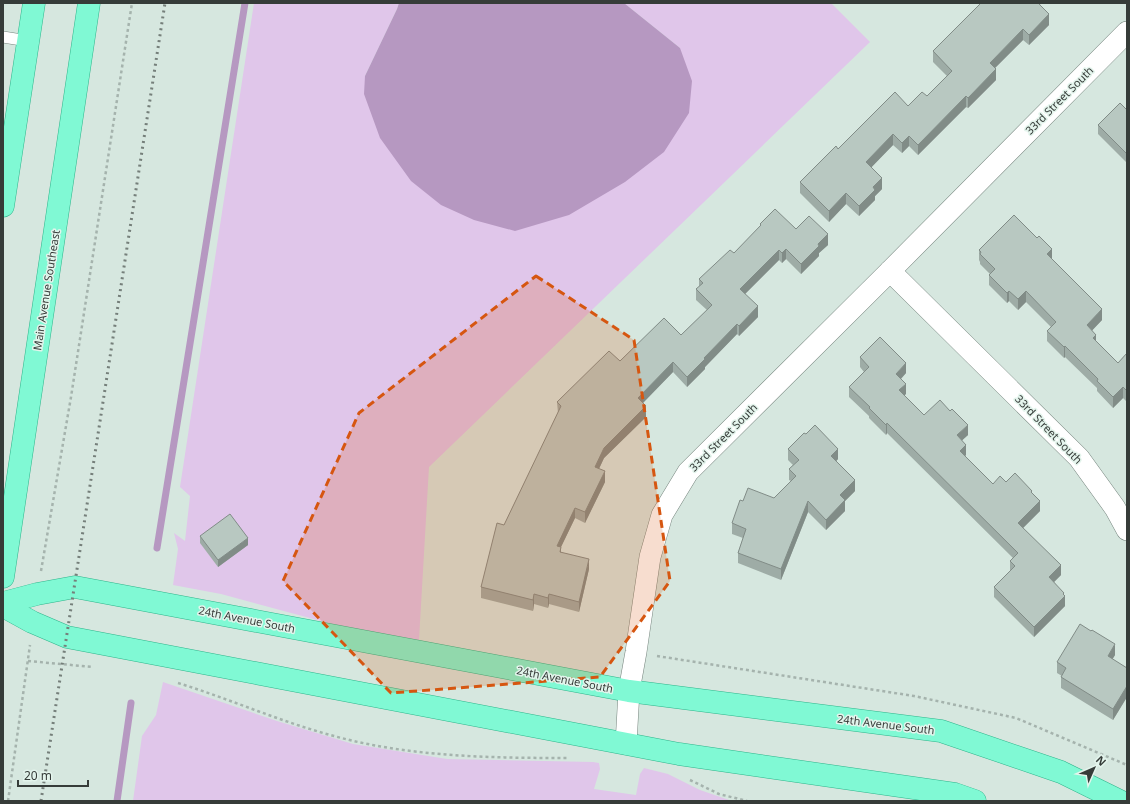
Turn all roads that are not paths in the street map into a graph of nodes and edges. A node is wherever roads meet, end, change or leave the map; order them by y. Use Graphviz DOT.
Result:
graph roads {
  1 [pos="34,3"];
  2 [pos="89,3"];
  3 [pos="1127,32"];
  4 [pos="3,37"];
  5 [pos="28,41"];
  6 [pos="3,206"];
  7 [pos="890,271"];
  8 [pos="1127,530"];
  9 [pos="3,577"];
  10 [pos="3,603"];
  11 [pos="3,606"];
  12 [pos="629,691"];
  13 [pos="626,744"];
  14 [pos="975,801"];
  15 [pos="1120,801"];
  1 -- 5 [label="main road"];
  2 -- 9 [label="main road, Main Avenue Southeast"];
  3 -- 7 [label="street, 33rd Street South"];
  4 -- 5 [label="lane"];
  5 -- 6 [label="main road"];
  7 -- 8 [label="street, 33rd Street South"];
  7 -- 12 [label="street, 33rd Street South"];
  10 -- 12 [label="main road, 24th Avenue South"];
  11 -- 13 [label="main road"];
  12 -- 13 [label="street, 33rd Street South"];
  12 -- 15 [label="main road, 24th Avenue South"];
  13 -- 14 [label="main road"];
}
